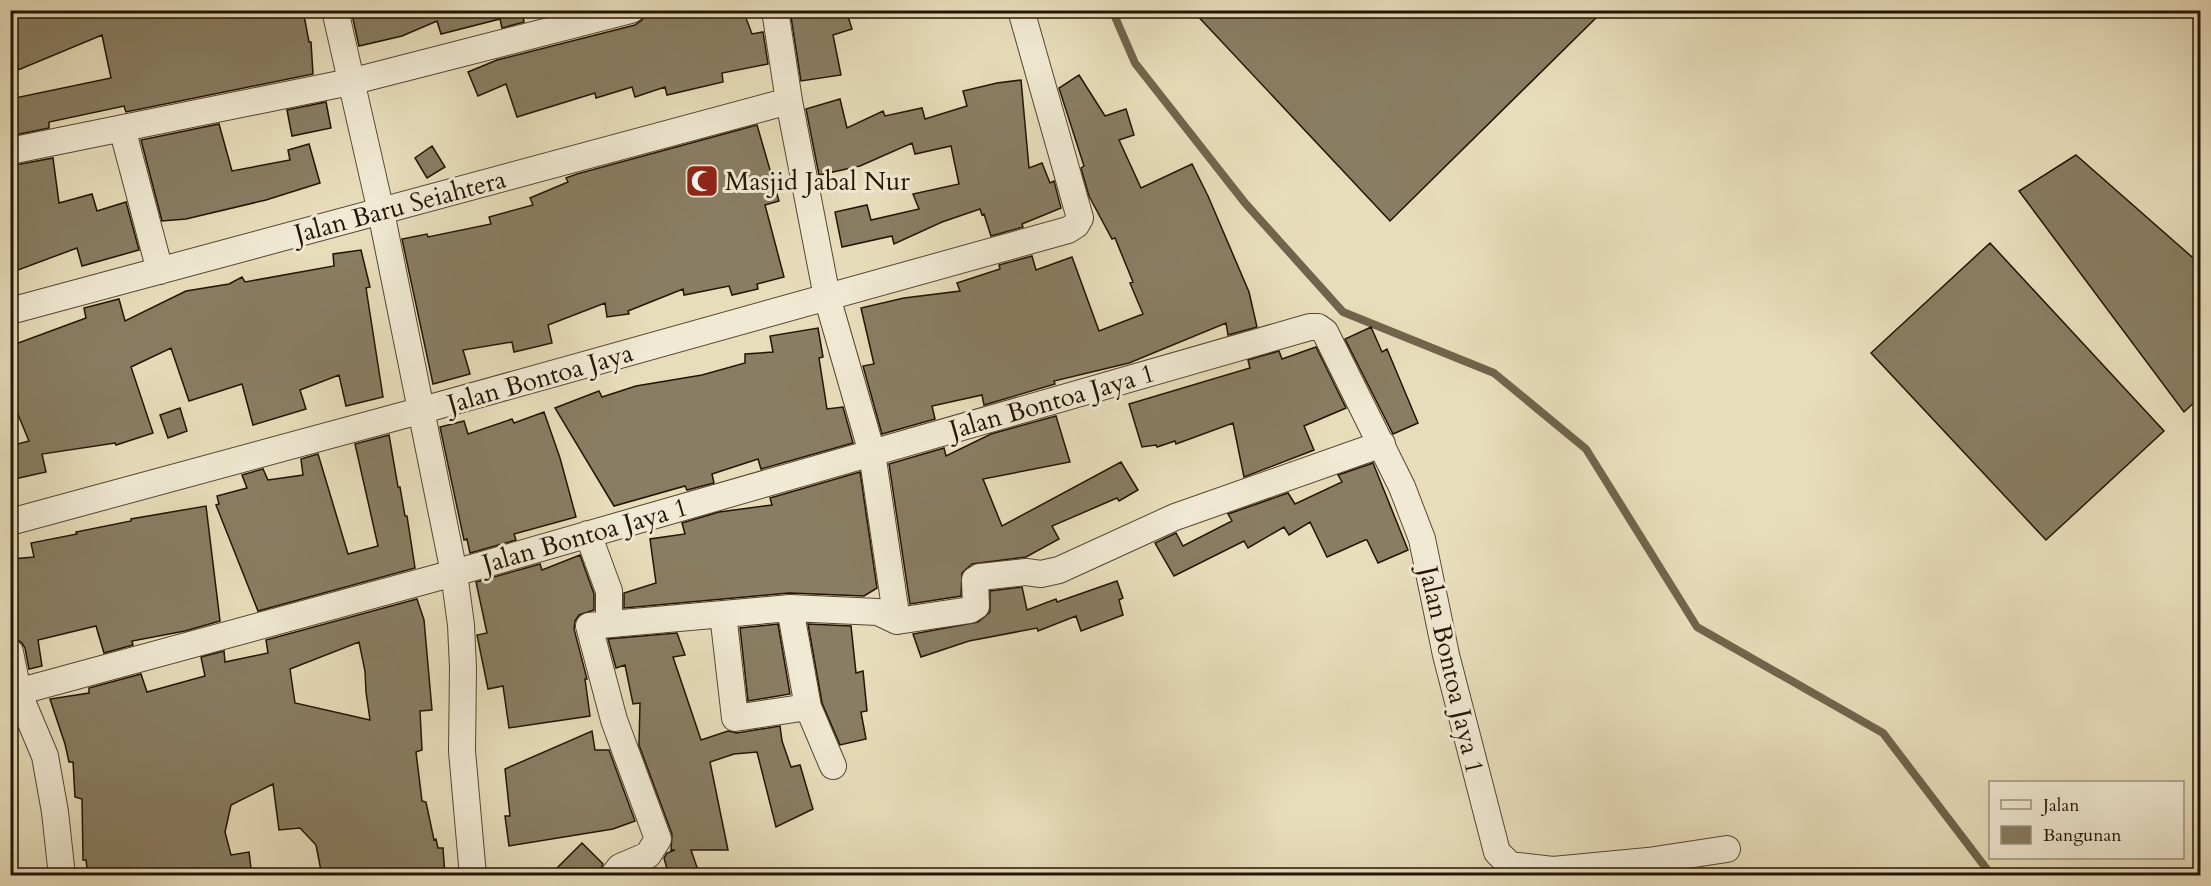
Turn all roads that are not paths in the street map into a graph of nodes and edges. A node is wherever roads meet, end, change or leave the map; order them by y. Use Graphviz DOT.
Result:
graph roads {
  1 [pos="335,10"];
  2 [pos="631,10"];
  3 [pos="775,10"];
  4 [pos="1021,10"];
  5 [pos="350,82"];
  6 [pos="789,101"];
  7 [pos="122,128"];
  8 [pos="10,151"];
  9 [pos="381,212"];
  10 [pos="160,271"];
  11 [pos="827,297"];
  12 [pos="10,311"];
  13 [pos="420,411"];
  14 [pos="1382,444"];
  15 [pos="873,453"];
  16 [pos="10,522"];
  17 [pos="588,534"];
  18 [pos="454,573"];
  19 [pos="790,608"];
  20 [pos="723,614"];
  21 [pos="897,621"];
  22 [pos="609,624"];
  23 [pos="10,652"];
  24 [pos="14,693"];
  25 [pos="808,707"];
  26 [pos="833,766"];
  27 [pos="1727,849"];
  28 [pos="62,876"];
  29 [pos="473,876"];
  30 [pos="613,876"];
  1 -- 5 [label="street"];
  2 -- 5 [label="street"];
  3 -- 6 [label="street"];
  4 -- 11 [label="street, Jalan Bontoa Jaya"];
  5 -- 7 [label="street"];
  5 -- 9 [label="street"];
  6 -- 9 [label="street, Jalan Baru Seiahtera"];
  6 -- 11 [label="street"];
  7 -- 8 [label="street"];
  7 -- 10 [label="street"];
  9 -- 10 [label="street, Jalan Baru Seiahtera"];
  9 -- 13 [label="street"];
  10 -- 12 [label="street, Jalan Baru Seiahtera"];
  11 -- 13 [label="street, Jalan Bontoa Jaya"];
  11 -- 15 [label="street"];
  13 -- 16 [label="street, Jalan Bontoa Jaya"];
  13 -- 18 [label="street"];
  14 -- 15 [label="street, Jalan Bontoa Jaya 1"];
  14 -- 21 [label="street"];
  14 -- 27 [label="street, Jalan Bontoa Jaya 1"];
  15 -- 17 [label="street, Jalan Bontoa Jaya 1"];
  15 -- 21 [label="street"];
  17 -- 18 [label="street, Jalan Bontoa Jaya 1"];
  17 -- 22 [label="street"];
  18 -- 24 [label="street, Jalan Bontoa Jaya 1"];
  18 -- 29 [label="street"];
  19 -- 20 [label="street"];
  19 -- 21 [label="street"];
  19 -- 25 [label="street"];
  20 -- 22 [label="street"];
  20 -- 25 [label="street"];
  22 -- 30 [label="street"];
  23 -- 24 [label="street"];
  24 -- 28 [label="street"];
  25 -- 26 [label="street"];
}
